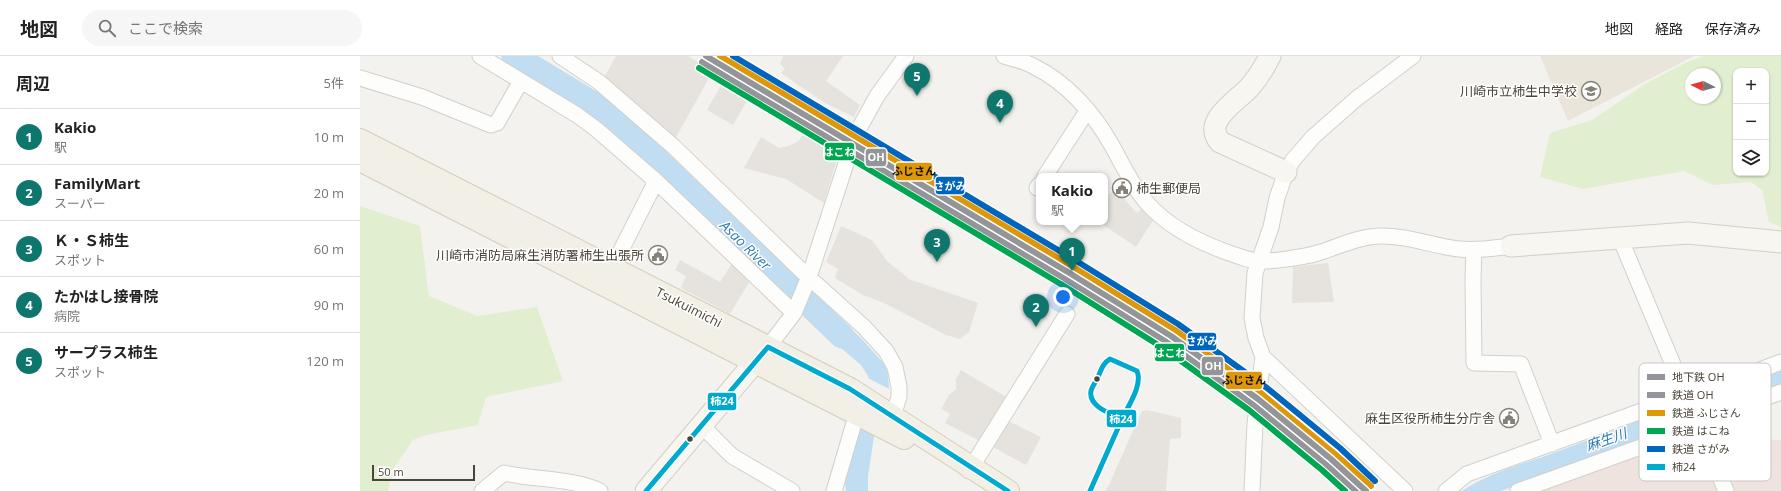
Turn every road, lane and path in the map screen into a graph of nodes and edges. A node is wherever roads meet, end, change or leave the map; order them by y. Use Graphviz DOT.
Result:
graph roads {
  1 [pos="480,56"];
  2 [pos="560,56"];
  3 [pos="906,56"];
  4 [pos="1004,56"];
  5 [pos="1270,56"];
  6 [pos="1413,56"];
  7 [pos="360,78"];
  8 [pos="521,81"];
  9 [pos="1088,111"];
  10 [pos="360,140"];
  11 [pos="360,160"];
  12 [pos="1286,172"];
  13 [pos="1047,173"];
  14 [pos="656,181"];
  15 [pos="1620,238"];
  16 [pos="1781,242"];
  17 [pos="1511,246"];
  18 [pos="1474,250"];
  19 [pos="1258,261"];
  20 [pos="612,268"];
  21 [pos="808,280"];
  22 [pos="795,311"];
  23 [pos="1067,314"];
  24 [pos="762,354"];
  25 [pos="1263,357"];
  26 [pos="1781,362"];
  27 [pos="1673,363"];
  28 [pos="1771,366"];
  29 [pos="1781,392"];
  30 [pos="1771,396"];
  31 [pos="861,406"];
  32 [pos="1639,411"];
  33 [pos="890,422"];
  34 [pos="701,425"];
  35 [pos="1552,444"];
  36 [pos="1639,444"];
  37 [pos="970,469"];
  38 [pos="1722,481"];
  39 [pos="482,491"];
  40 [pos="600,491"];
  41 [pos="646,491"];
  42 [pos="792,491"];
  43 [pos="834,491"];
  44 [pos="1007,491"];
  45 [pos="1252,491"];
  46 [pos="1405,491"];
  47 [pos="1446,491"];
  48 [pos="1518,491"];
  49 [pos="1726,491"];
  1 -- 8 [label="street"];
  2 -- 21 [label="street"];
  3 -- 21 [label="street"];
  4 -- 9 [label="street"];
  5 -- 12 [label="street"];
  6 -- 12 [label="street"];
  7 -- 8 [label="street"];
  8 -- 14 [label="street"];
  9 -- 13 [label="street"];
  9 -- 19 [label="street"];
  10 -- 20 [label="main road, Tsukuimichi"];
  11 -- 24 [label="main road, Tsukuimichi"];
  12 -- 19 [label="street"];
  14 -- 20 [label="street"];
  14 -- 22 [label="street"];
  15 -- 16 [label="street"];
  15 -- 17 [label="street"];
  15 -- 27 [label="street"];
  17 -- 18 [label="street"];
  18 -- 19 [label="street"];
  18 -- 35 [label="street"];
  19 -- 25 [label="street"];
  20 -- 24 [label="main road, Tsukuimichi"];
  21 -- 22 [label="street"];
  21 -- 33 [label="street"];
  22 -- 24 [label="street"];
  23 -- 37 [label="street"];
  24 -- 31 [label="main road, Tsukuimichi"];
  24 -- 34 [label="street"];
  25 -- 45 [label="street"];
  25 -- 46 [label="street"];
  26 -- 28 [label="street"];
  29 -- 30 [label="street"];
  31 -- 33 [label="main road, Tsukuimichi"];
  31 -- 43 [label="street"];
  32 -- 35 [label="street"];
  33 -- 37 [label="main road, Tsukuimichi"];
  34 -- 41 [label="street"];
  34 -- 42 [label="street"];
  35 -- 47 [label="street"];
  36 -- 48 [label="street"];
  37 -- 44 [label="main road, Tsukuimichi"];
  38 -- 49 [label="street"];
  39 -- 40 [label="street"];
}
